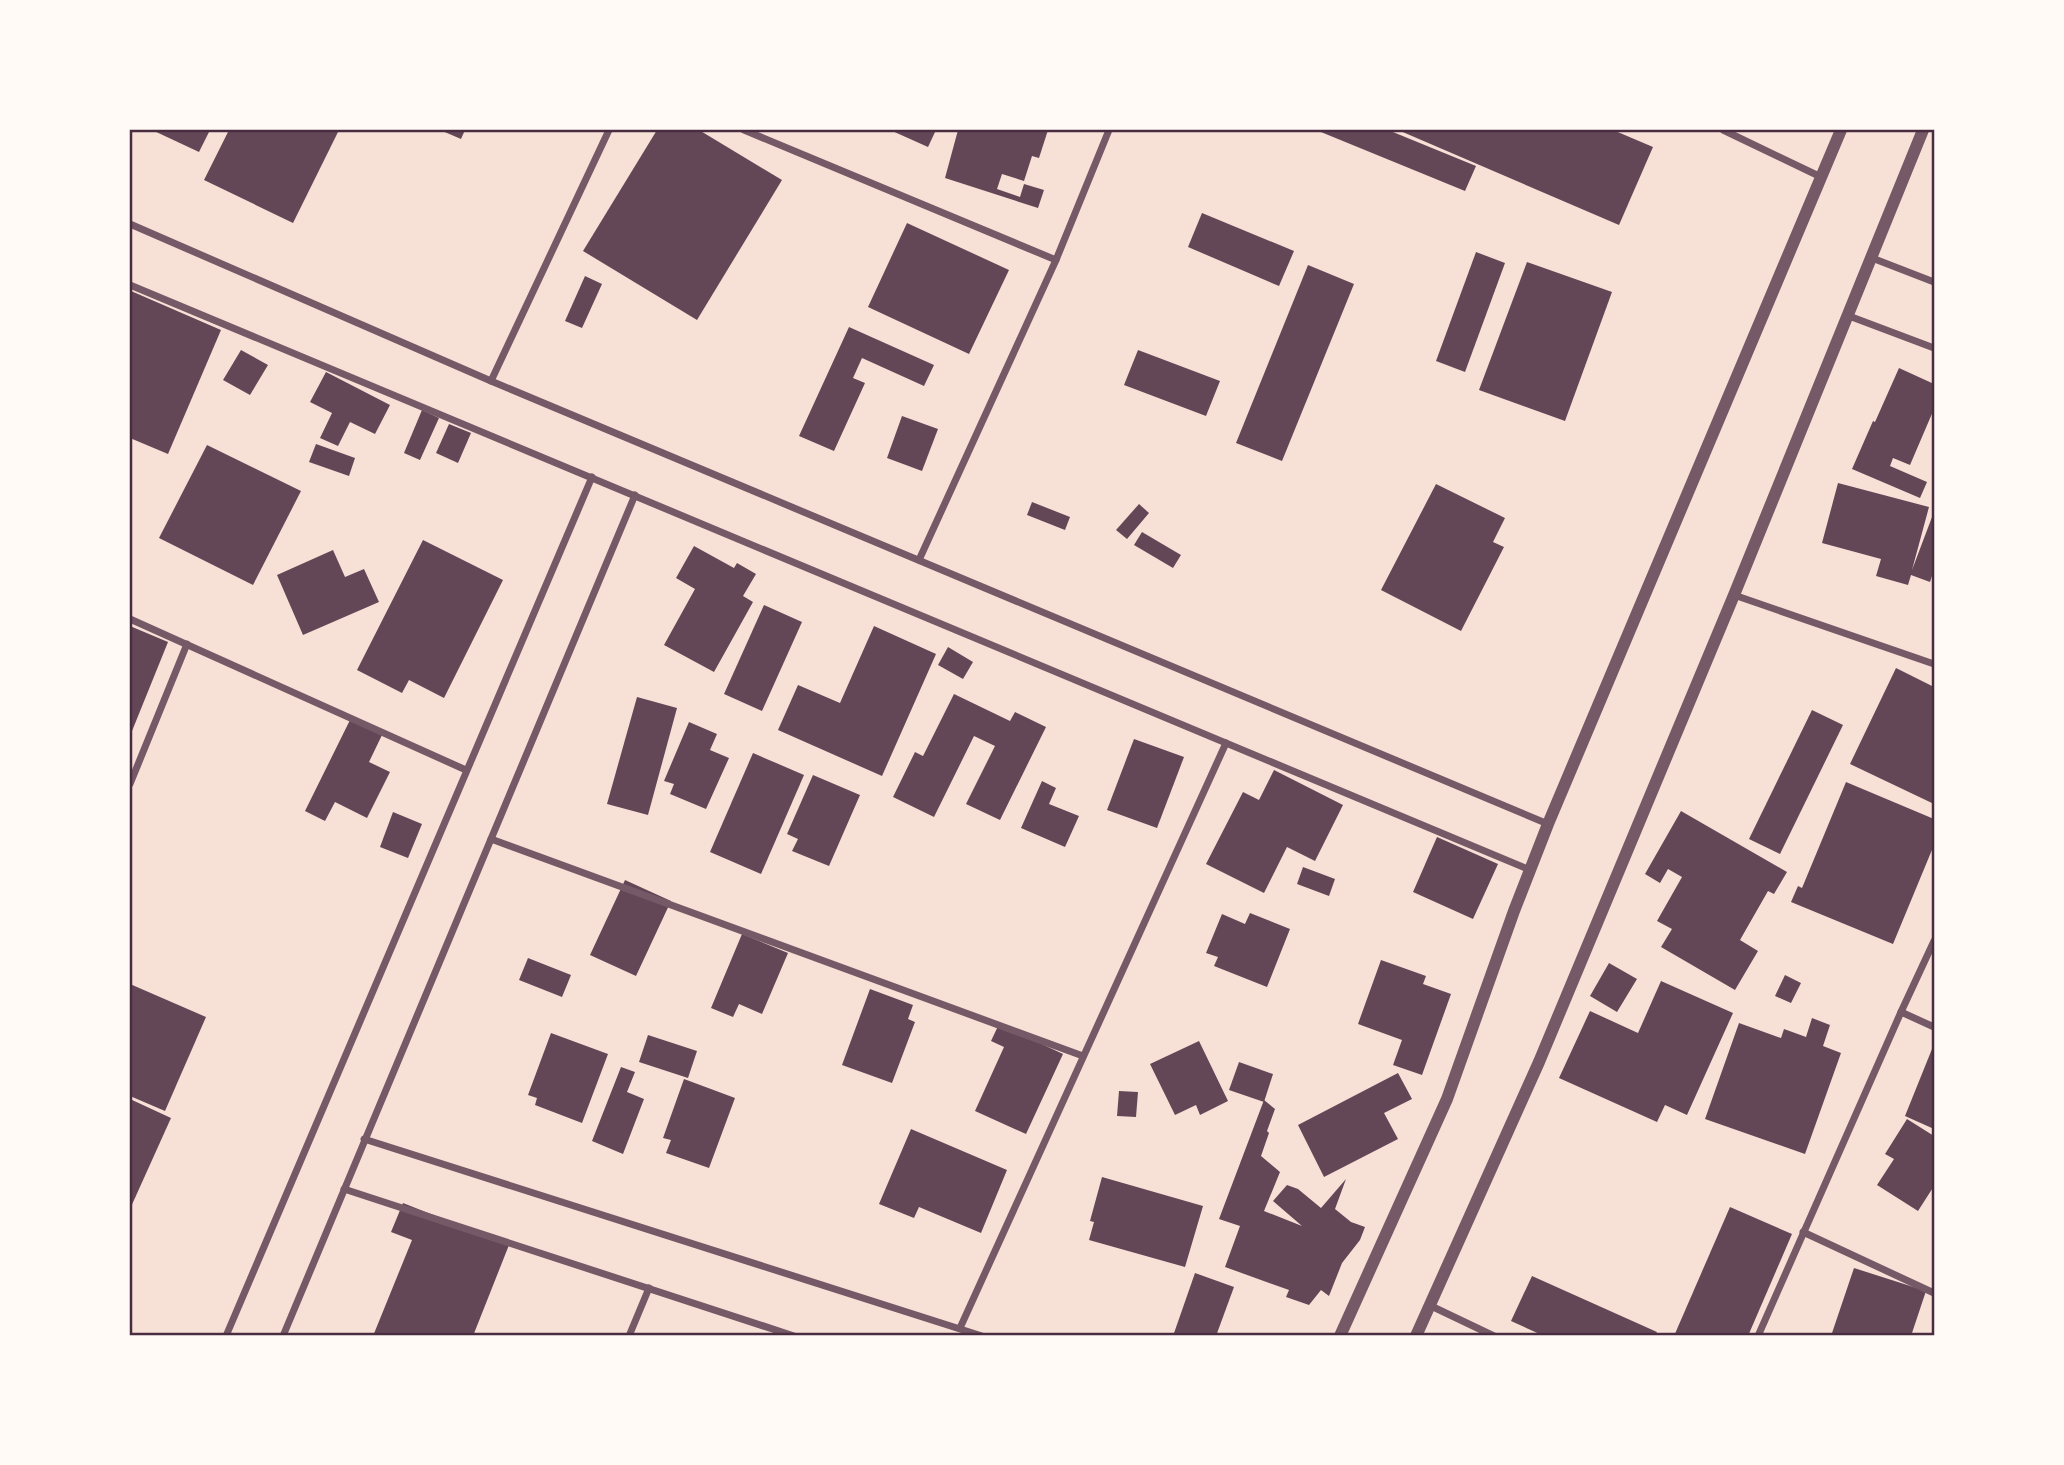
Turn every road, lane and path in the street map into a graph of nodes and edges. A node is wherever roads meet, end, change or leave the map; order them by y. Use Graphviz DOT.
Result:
graph roads {
  1 [pos="610,130"];
  2 [pos="744,130"];
  3 [pos="1109,130"];
  4 [pos="1723,130"];
  5 [pos="1841,130"];
  6 [pos="1923,130"];
  7 [pos="763,133"];
  8 [pos="1821,177"];
  9 [pos="130,224"];
  10 [pos="1872,258"];
  11 [pos="1056,260"];
  12 [pos="1934,282"];
  13 [pos="130,285"];
  14 [pos="1849,316"];
  15 [pos="1934,348"];
  16 [pos="491,381"];
  17 [pos="592,477"];
  18 [pos="635,495"];
  19 [pos="919,560"];
  20 [pos="1734,595"];
  21 [pos="130,619"];
  22 [pos="187,644"];
  23 [pos="1934,663"];
  24 [pos="1226,743"];
  25 [pos="466,770"];
  26 [pos="130,784"];
  27 [pos="1548,824"];
  28 [pos="491,839"];
  29 [pos="1530,870"];
  30 [pos="1934,941"];
  31 [pos="1901,1012"];
  32 [pos="1934,1027"];
  33 [pos="1083,1056"];
  34 [pos="365,1139"];
  35 [pos="344,1189"];
  36 [pos="1803,1232"];
  37 [pos="649,1288"];
  38 [pos="1934,1293"];
  39 [pos="1429,1305"];
  40 [pos="960,1328"];
  41 [pos="226,1335"];
  42 [pos="283,1335"];
  43 [pos="629,1335"];
  44 [pos="794,1335"];
  45 [pos="982,1335"];
  46 [pos="1340,1335"];
  47 [pos="1416,1335"];
  48 [pos="1494,1335"];
  49 [pos="1758,1335"];
  1 -- 16 [label="street"];
  2 -- 7 [label="street"];
  3 -- 11 [label="street"];
  4 -- 8 [label="street"];
  5 -- 8 [label="street"];
  6 -- 10 [label="street"];
  7 -- 11 [label="street"];
  8 -- 27 [label="street"];
  9 -- 16 [label="street"];
  10 -- 12 [label="street"];
  10 -- 14 [label="street"];
  11 -- 19 [label="street"];
  13 -- 17 [label="street"];
  14 -- 15 [label="street"];
  14 -- 20 [label="street"];
  16 -- 19 [label="street"];
  17 -- 18 [label="street"];
  17 -- 25 [label="street"];
  18 -- 24 [label="street"];
  18 -- 28 [label="street"];
  19 -- 27 [label="street"];
  20 -- 23 [label="street"];
  20 -- 39 [label="street"];
  21 -- 22 [label="street"];
  22 -- 25 [label="street"];
  22 -- 26 [label="street"];
  24 -- 29 [label="street"];
  24 -- 33 [label="street"];
  25 -- 41 [label="street"];
  27 -- 29 [label="street"];
  28 -- 33 [label="street"];
  28 -- 34 [label="street"];
  29 -- 46 [label="street"];
  30 -- 31 [label="street"];
  31 -- 32 [label="street"];
  31 -- 36 [label="street"];
  33 -- 40 [label="street"];
  34 -- 35 [label="street"];
  34 -- 40 [label="street"];
  35 -- 37 [label="street"];
  35 -- 42 [label="street"];
  36 -- 38 [label="street"];
  36 -- 49 [label="street"];
  37 -- 43 [label="street"];
  37 -- 44 [label="street"];
  39 -- 47 [label="street"];
  39 -- 48 [label="street"];
  40 -- 45 [label="street"];
}
